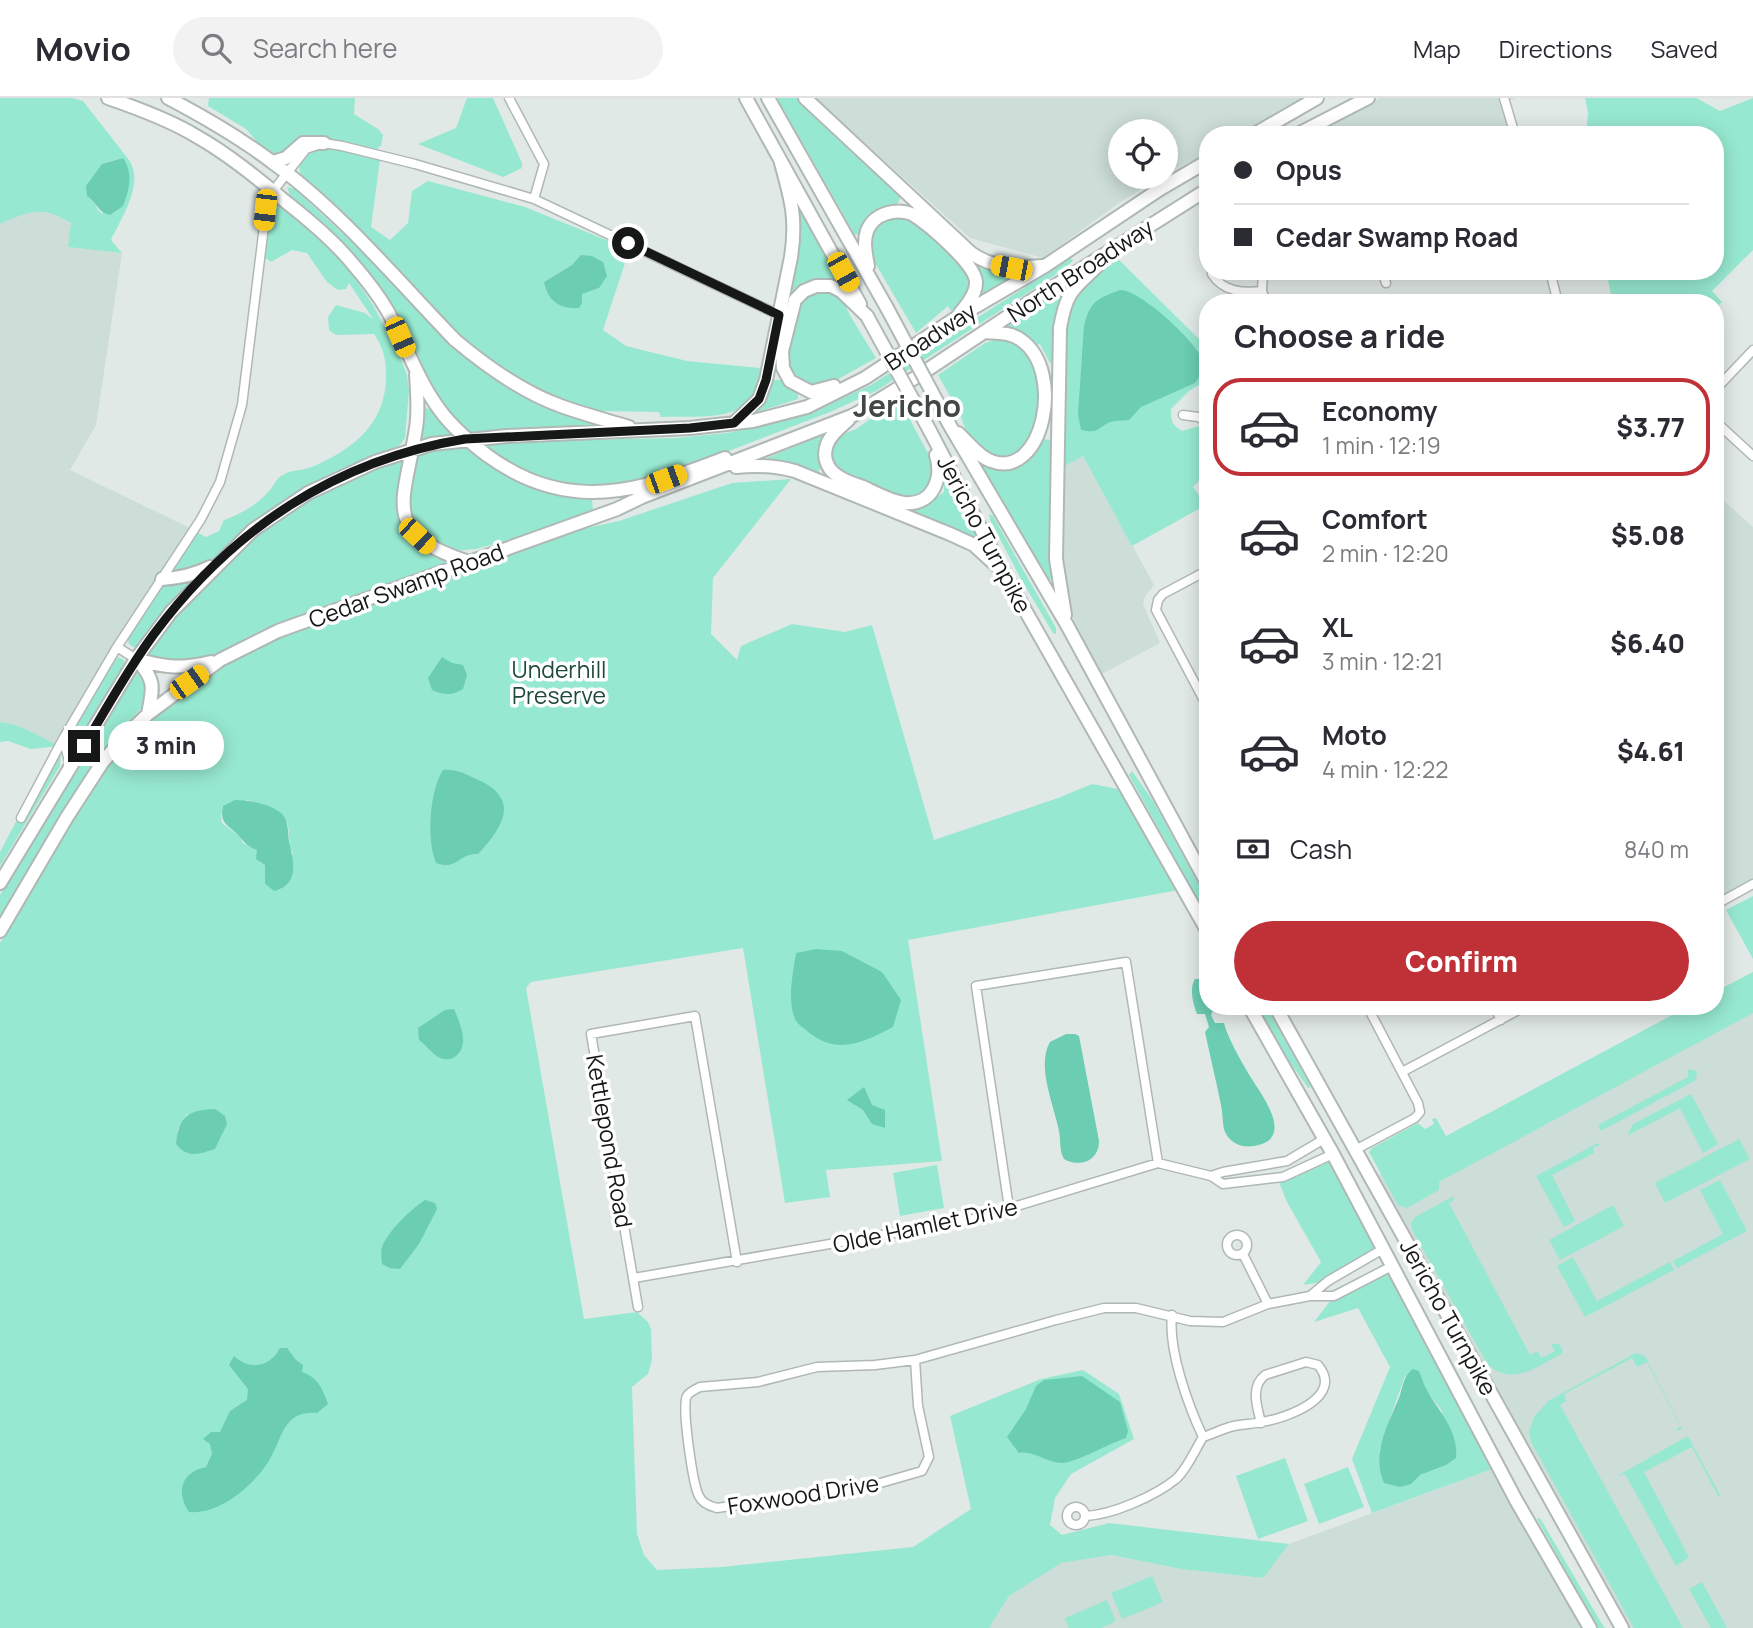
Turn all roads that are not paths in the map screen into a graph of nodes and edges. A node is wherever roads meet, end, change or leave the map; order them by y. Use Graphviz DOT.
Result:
graph roads {
  1 [pos="108,98"];
  2 [pos="168,98"];
  3 [pos="509,98"];
  4 [pos="746,98"];
  5 [pos="768,98"];
  6 [pos="805,98"];
  7 [pos="1317,98"];
  8 [pos="1368,98"];
  9 [pos="1504,98"];
  10 [pos="1269,126"];
  11 [pos="1314,126"];
  12 [pos="1512,126"];
  13 [pos="324,143"];
  14 [pos="273,162"];
  15 [pos="781,163"];
  16 [pos="1199,166"];
  17 [pos="286,172"];
  18 [pos="273,191"];
  19 [pos="1199,195"];
  20 [pos="534,199"];
  21 [pos="1109,251"];
  22 [pos="1045,266"];
  23 [pos="870,277"];
  24 [pos="1216,280"];
  25 [pos="1263,280"];
  26 [pos="1385,280"];
  27 [pos="1386,283"];
  28 [pos="1262,291"];
  29 [pos="1263,294"];
  30 [pos="779,315"];
  31 [pos="867,316"];
  32 [pos="956,318"];
  33 [pos="984,332"];
  34 [pos="1753,350"];
  35 [pos="415,370"];
  36 [pos="918,376"];
  37 [pos="865,378"];
  38 [pos="1724,381"];
  39 [pos="854,415"];
  40 [pos="1183,415"];
  41 [pos="1199,417"];
  42 [pos="734,423"];
  43 [pos="949,424"];
  44 [pos="1724,429"];
  45 [pos="639,430"];
  46 [pos="930,431"];
  47 [pos="465,439"];
  48 [pos="411,451"];
  49 [pos="1753,456"];
  50 [pos="715,471"];
  51 [pos="220,561"];
  52 [pos="469,562"];
  53 [pos="1004,573"];
  54 [pos="1199,575"];
  55 [pos="162,579"];
  56 [pos="1067,625"];
  57 [pos="117,647"];
  58 [pos="136,659"];
  59 [pos="219,660"];
  60 [pos="1199,689"];
  61 [pos="1106,700"];
  62 [pos="1083,711"];
  63 [pos="148,714"];
  64 [pos="63,739"];
  65 [pos="71,768"];
  66 [pos="21,818"];
  67 [pos="1199,869"];
  68 [pos="0,883"];
  69 [pos="1753,884"];
  70 [pos="1724,900"];
  71 [pos="1199,916"];
  72 [pos="0,930"];
  73 [pos="1254,1015"];
  74 [pos="1280,1015"];
  75 [pos="1372,1015"];
  76 [pos="1498,1015"];
  77 [pos="1510,1015"];
  78 [pos="1501,1020"];
  79 [pos="1402,1072"];
  80 [pos="1324,1139"];
  81 [pos="1355,1150"];
  82 [pos="1333,1154"];
  83 [pos="1158,1163"];
  84 [pos="1211,1176"];
  85 [pos="1009,1208"];
  86 [pos="1383,1249"];
  87 [pos="1243,1254"];
  88 [pos="737,1262"];
  89 [pos="1392,1266"];
  90 [pos="634,1278"];
  91 [pos="1310,1296"];
  92 [pos="1268,1304"];
  93 [pos="638,1307"];
  94 [pos="1172,1315"];
  95 [pos="915,1360"];
  96 [pos="1261,1423"];
  97 [pos="1203,1437"];
  98 [pos="1085,1516"];
  99 [pos="1590,1628"];
  100 [pos="1622,1628"];
  1 -- 18 [label="main road"];
  2 -- 14 [label="main road"];
  3 -- 20 [label="street"];
  4 -- 15 [label="main road, Jericho Turnpike"];
  5 -- 23 [label="main road, Jericho Turnpike"];
  6 -- 22 [label="main road"];
  7 -- 10 [label="main road"];
  8 -- 11 [label="main road"];
  9 -- 12 [label="street"];
  13 -- 14 [label="main road"];
  13 -- 17 [label="street"];
  13 -- 20 [label="street"];
  14 -- 17 [label="main road"];
  15 -- 30 [label="main road"];
  15 -- 31 [label="main road, Jericho Turnpike"];
  16 -- 22 [label="main road, Broadway"];
  17 -- 18 [label="street"];
  17 -- 45 [label="main road"];
  18 -- 35 [label="main road"];
  18 -- 55 [label="street"];
  19 -- 21 [label="main road, North Broadway"];
  20 -- 30 [label="street"];
  21 -- 33 [label="main road, North Broadway"];
  21 -- 56 [label="main road"];
  22 -- 32 [label="main road, Broadway"];
  23 -- 32 [label="main road"];
  23 -- 43 [label="main road, Jericho Turnpike, bridge"];
  24 -- 28 [label="street"];
  25 -- 28 [label="street"];
  26 -- 27 [label="street"];
  28 -- 29 [label="street"];
  30 -- 42 [label="main road"];
  31 -- 37 [label="main road"];
  31 -- 46 [label="main road, Jericho Turnpike, bridge"];
  32 -- 37 [label="main road, Broadway"];
  33 -- 36 [label="main road, North Broadway"];
  33 -- 43 [label="main road"];
  34 -- 38 [label="street"];
  35 -- 47 [label="main road"];
  35 -- 48 [label="main road"];
  36 -- 39 [label="main road, Cedar Swamp Road"];
  36 -- 47 [label="main road"];
  37 -- 42 [label="main road"];
  39 -- 46 [label="main road"];
  39 -- 50 [label="main road, Cedar Swamp Road"];
  40 -- 41 [label="street"];
  42 -- 45 [label="main road"];
  43 -- 56 [label="main road, Jericho Turnpike"];
  44 -- 49 [label="street"];
  45 -- 47 [label="main road"];
  46 -- 53 [label="main road, Jericho Turnpike"];
  47 -- 48 [label="main road"];
  48 -- 51 [label="main road"];
  48 -- 52 [label="main road"];
  50 -- 52 [label="main road, Cedar Swamp Road"];
  50 -- 53 [label="main road"];
  51 -- 55 [label="main road"];
  51 -- 58 [label="main road"];
  52 -- 59 [label="main road, Cedar Swamp Road"];
  53 -- 62 [label="main road, Jericho Turnpike"];
  54 -- 60 [label="street"];
  55 -- 57 [label="street"];
  56 -- 61 [label="main road, Jericho Turnpike"];
  57 -- 58 [label="street"];
  57 -- 64 [label="street"];
  58 -- 59 [label="main road"];
  58 -- 63 [label="main road"];
  58 -- 65 [label="main road"];
  59 -- 63 [label="main road, Cedar Swamp Road"];
  61 -- 62 [label="main road"];
  61 -- 67 [label="main road, Jericho Turnpike"];
  62 -- 71 [label="main road, Jericho Turnpike"];
  63 -- 72 [label="main road, Cedar Swamp Road"];
  64 -- 65 [label="street"];
  64 -- 66 [label="street"];
  65 -- 68 [label="main road"];
  69 -- 70 [label="street"];
  73 -- 80 [label="main road, Jericho Turnpike"];
  74 -- 81 [label="main road, Jericho Turnpike"];
  75 -- 79 [label="street"];
  76 -- 78 [label="street"];
  77 -- 78 [label="street"];
  78 -- 79 [label="street"];
  79 -- 81 [label="street"];
  80 -- 82 [label="main road, Jericho Turnpike"];
  80 -- 84 [label="street"];
  81 -- 100 [label="main road, Jericho Turnpike"];
  82 -- 84 [label="street"];
  82 -- 86 [label="main road, Jericho Turnpike"];
  83 -- 84 [label="street"];
  83 -- 85 [label="street, Olde Hamlet Drive"];
  83 -- 85 [label="street"];
  85 -- 88 [label="street, Olde Hamlet Drive"];
  86 -- 89 [label="main road, Jericho Turnpike"];
  86 -- 91 [label="street, Foxwood Drive"];
  87 -- 92 [label="street"];
  88 -- 90 [label="street, Olde Hamlet Drive"];
  88 -- 90 [label="street, Kettlepond Road"];
  89 -- 91 [label="street, Foxwood Drive"];
  89 -- 99 [label="main road, Jericho Turnpike"];
  90 -- 93 [label="street, Kettlepond Road"];
  91 -- 92 [label="street, Foxwood Drive"];
  92 -- 94 [label="street, Foxwood Drive"];
  94 -- 95 [label="street, Foxwood Drive"];
  94 -- 97 [label="street"];
  95 -- 95 [label="street, Foxwood Drive"];
  96 -- 96 [label="street"];
  96 -- 97 [label="street"];
  97 -- 98 [label="street"];
}
